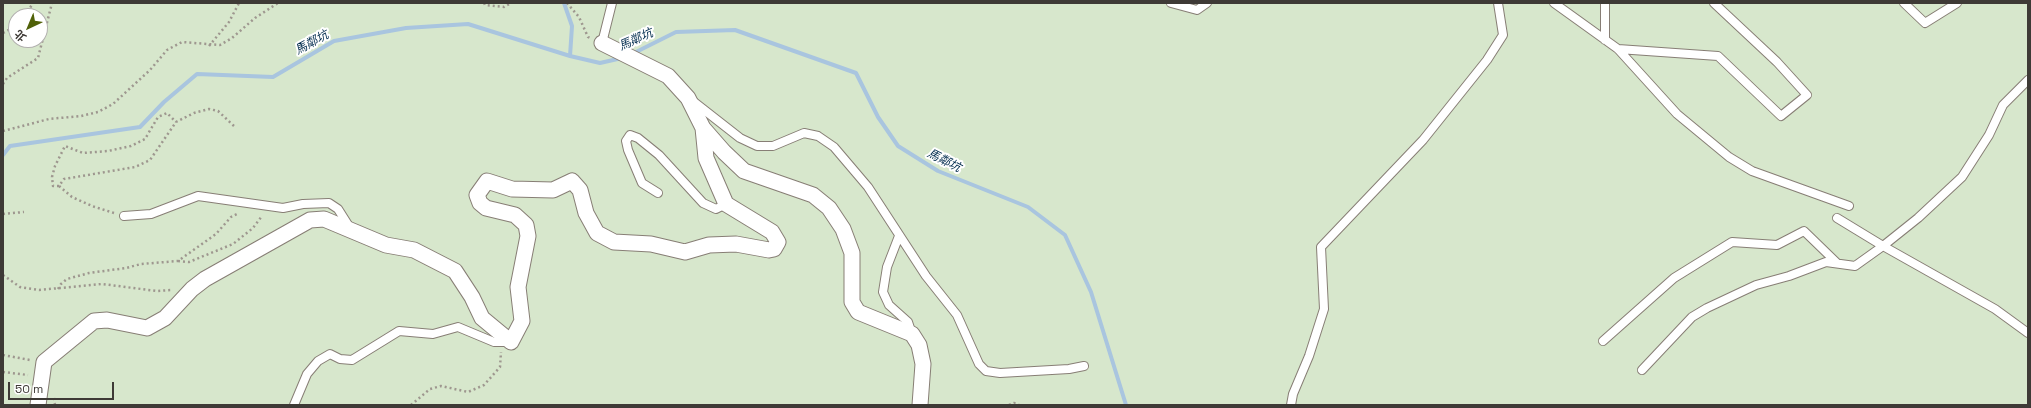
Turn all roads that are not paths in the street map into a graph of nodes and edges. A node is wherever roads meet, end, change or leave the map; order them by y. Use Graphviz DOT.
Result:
graph roads {
  1 [pos="612,3"];
  2 [pos="1170,3"];
  3 [pos="1207,3"];
  4 [pos="1498,3"];
  5 [pos="1554,3"];
  6 [pos="1605,3"];
  7 [pos="1714,3"];
  8 [pos="1904,3"];
  9 [pos="1957,3"];
  10 [pos="1605,40"];
  11 [pos="602,43"];
  12 [pos="1618,49"];
  13 [pos="2028,80"];
  14 [pos="688,98"];
  15 [pos="703,128"];
  16 [pos="658,193"];
  17 [pos="726,204"];
  18 [pos="1849,206"];
  19 [pos="124,216"];
  20 [pos="1837,218"];
  21 [pos="350,229"];
  22 [pos="899,236"];
  23 [pos="1883,246"];
  24 [pos="1837,264"];
  25 [pos="2028,333"];
  26 [pos="912,334"];
  27 [pos="1603,341"];
  28 [pos="511,342"];
  29 [pos="1084,366"];
  30 [pos="1642,370"];
  31 [pos="38,405"];
  32 [pos="294,405"];
  33 [pos="920,405"];
  34 [pos="1291,405"];
  1 -- 11 [label="lane"];
  2 -- 3 [label="lane"];
  4 -- 34 [label="lane"];
  5 -- 10 [label="lane"];
  6 -- 10 [label="lane"];
  7 -- 12 [label="lane"];
  8 -- 9 [label="lane"];
  10 -- 12 [label="lane"];
  11 -- 14 [label="street"];
  12 -- 18 [label="lane"];
  13 -- 23 [label="lane"];
  14 -- 15 [label="street"];
  14 -- 22 [label="lane"];
  15 -- 17 [label="street"];
  15 -- 26 [label="street"];
  16 -- 17 [label="lane"];
  17 -- 28 [label="street"];
  19 -- 21 [label="lane"];
  20 -- 23 [label="lane"];
  21 -- 28 [label="street"];
  21 -- 31 [label="street"];
  22 -- 26 [label="lane"];
  22 -- 29 [label="lane"];
  23 -- 24 [label="lane"];
  23 -- 25 [label="lane"];
  24 -- 27 [label="lane"];
  24 -- 30 [label="lane"];
  26 -- 33 [label="street"];
  28 -- 32 [label="lane"];
}
